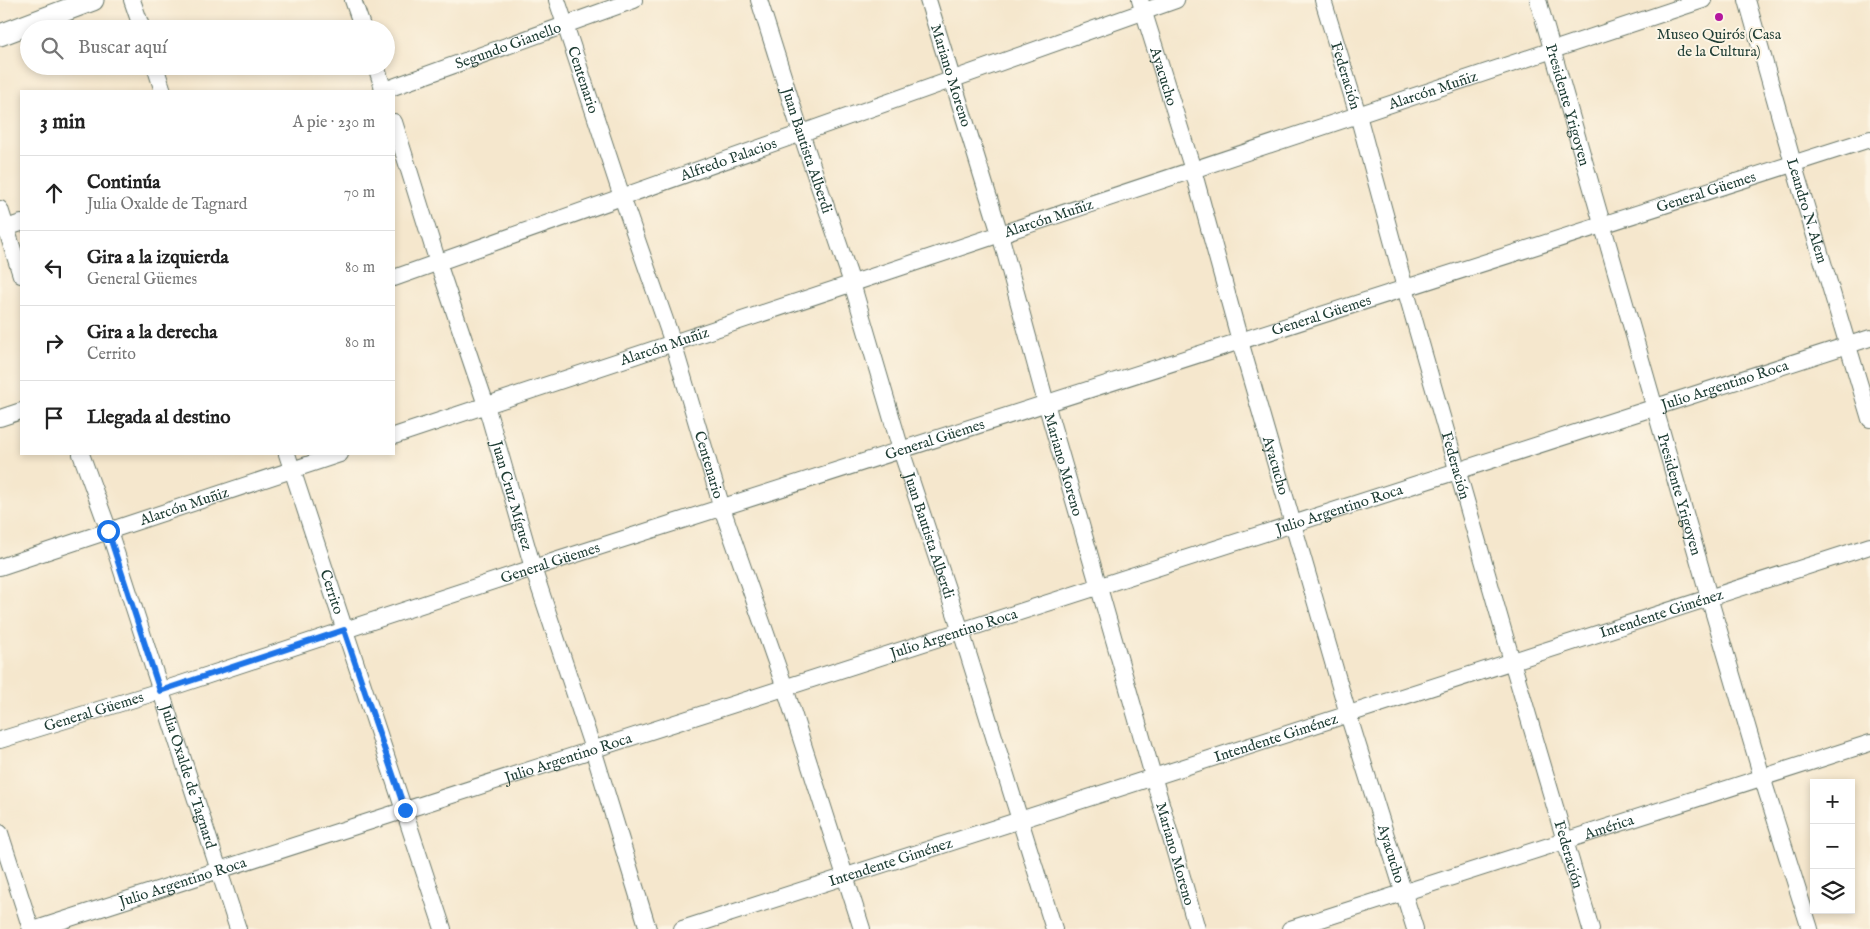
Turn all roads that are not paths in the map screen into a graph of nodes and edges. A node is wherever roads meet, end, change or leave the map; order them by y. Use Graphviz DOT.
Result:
graph roads {
  1 [pos="93,0"];
  2 [pos="132,0"];
  3 [pos="353,0"];
  4 [pos="557,0"];
  5 [pos="634,0"];
  6 [pos="759,0"];
  7 [pos="928,0"];
  8 [pos="1176,0"];
  9 [pos="1323,0"];
  10 [pos="1538,0"];
  11 [pos="1703,0"];
  12 [pos="1747,0"];
  13 [pos="1141,6"];
  14 [pos="40,20"];
  15 [pos="139,20"];
  16 [pos="360,20"];
  17 [pos="565,25"];
  18 [pos="20,27"];
  19 [pos="0,35"];
  20 [pos="1554,50"];
  21 [pos="158,75"];
  22 [pos="379,75"];
  23 [pos="952,80"];
  24 [pos="163,90"];
  25 [pos="383,90"];
  26 [pos="386,90"];
  27 [pos="1358,115"];
  28 [pos="395,125"];
  29 [pos="801,133"];
  30 [pos="1870,139"];
  31 [pos="1793,164"];
  32 [pos="1193,170"];
  33 [pos="622,197"];
  34 [pos="0,209"];
  35 [pos="1603,225"];
  36 [pos="9,227"];
  37 [pos="1000,234"];
  38 [pos="438,262"];
  39 [pos="20,271"];
  40 [pos="395,278"];
  41 [pos="852,283"];
  42 [pos="1405,288"];
  43 [pos="1870,338"];
  44 [pos="1240,341"];
  45 [pos="673,343"];
  46 [pos="1848,344"];
  47 [pos="1046,403"];
  48 [pos="486,405"];
  49 [pos="1655,406"];
  50 [pos="20,411"];
  51 [pos="0,418"];
  52 [pos="1870,419"];
  53 [pos="395,436"];
  54 [pos="901,450"];
  55 [pos="81,455"];
  56 [pos="287,455"];
  57 [pos="337,455"];
  58 [pos="293,470"];
  59 [pos="1458,470"];
  60 [pos="722,508"];
  61 [pos="1294,523"];
  62 [pos="108,531"];
  63 [pos="1870,546"];
  64 [pos="0,567"];
  65 [pos="533,568"];
  66 [pos="1099,586"];
  67 [pos="1709,597"];
  68 [pos="344,630"];
  69 [pos="961,631"];
  70 [pos="1512,661"];
  71 [pos="785,688"];
  72 [pos="160,691"];
  73 [pos="1348,714"];
  74 [pos="0,740"];
  75 [pos="1870,743"];
  76 [pos="593,749"];
  77 [pos="1153,777"];
  78 [pos="1762,777"];
  79 [pos="405,810"];
  80 [pos="1019,820"];
  81 [pos="0,833"];
  82 [pos="1564,841"];
  83 [pos="218,870"];
  84 [pos="845,877"];
  85 [pos="1404,892"];
  86 [pos="31,929"];
  87 [pos="36,929"];
  88 [pos="238,929"];
  89 [pos="443,929"];
  90 [pos="648,929"];
  91 [pos="682,929"];
  92 [pos="862,929"];
  93 [pos="1054,929"];
  94 [pos="1197,929"];
  95 [pos="1290,929"];
  96 [pos="1415,929"];
  97 [pos="1591,929"];
  98 [pos="1810,929"];
  1 -- 14 [label="street"];
  2 -- 15 [label="street"];
  3 -- 16 [label="street"];
  4 -- 17 [label="street, Centenario"];
  5 -- 17 [label="street, Segundo Gianello"];
  6 -- 29 [label="street, Juan Bautista Alberdi"];
  7 -- 23 [label="street, Mariano Moreno"];
  8 -- 13 [label="street, Alfredo Palacios"];
  9 -- 27 [label="street, Federación"];
  10 -- 20 [label="street, Presidente Yrigoyen"];
  11 -- 20 [label="street, Alarcón Muñiz"];
  12 -- 31 [label="street, Leandro N. Alem"];
  13 -- 23 [label="street, Alfredo Palacios"];
  13 -- 32 [label="street, Ayacucho"];
  17 -- 26 [label="street, Segundo Gianello"];
  17 -- 33 [label="street, Centenario"];
  18 -- 19 [label="street"];
  20 -- 27 [label="street, Alarcón Muñiz"];
  20 -- 35 [label="street, Presidente Yrigoyen"];
  21 -- 24 [label="street"];
  22 -- 25 [label="street"];
  23 -- 29 [label="street, Alfredo Palacios"];
  23 -- 37 [label="street, Mariano Moreno"];
  27 -- 32 [label="street, Alarcón Muñiz"];
  27 -- 42 [label="street, Federación"];
  28 -- 38 [label="street, Juan Cruz Míguez"];
  29 -- 33 [label="street, Alfredo Palacios"];
  29 -- 41 [label="street, Juan Bautista Alberdi"];
  30 -- 31 [label="street, General Güemes"];
  31 -- 35 [label="street, General Güemes"];
  31 -- 46 [label="street, Leandro N. Alem"];
  32 -- 37 [label="street, Alarcón Muñiz"];
  32 -- 44 [label="street, Ayacucho"];
  33 -- 38 [label="street, Alfredo Palacios"];
  33 -- 45 [label="street, Centenario"];
  34 -- 36 [label="street"];
  35 -- 42 [label="street, General Güemes"];
  35 -- 49 [label="street, Presidente Yrigoyen"];
  36 -- 39 [label="street"];
  37 -- 41 [label="street, Alarcón Muñiz"];
  37 -- 47 [label="street, Mariano Moreno"];
  38 -- 40 [label="street, Alfredo Palacios"];
  38 -- 48 [label="street, Juan Cruz Míguez"];
  41 -- 45 [label="street, Alarcón Muñiz"];
  41 -- 54 [label="street, Juan Bautista Alberdi"];
  42 -- 44 [label="street, General Güemes"];
  42 -- 59 [label="street, Federación"];
  43 -- 46 [label="street, Julio Argentino Roca"];
  44 -- 47 [label="street, General Güemes"];
  44 -- 61 [label="street, Ayacucho"];
  45 -- 48 [label="street, Alarcón Muñiz"];
  45 -- 60 [label="street, Centenario"];
  46 -- 49 [label="street, Julio Argentino Roca"];
  46 -- 52 [label="street, Leandro N. Alem"];
  47 -- 54 [label="street, General Güemes"];
  47 -- 66 [label="street, Mariano Moreno"];
  48 -- 53 [label="street, Alarcón Muñiz"];
  48 -- 65 [label="street, Juan Cruz Míguez"];
  49 -- 59 [label="street, Julio Argentino Roca"];
  49 -- 67 [label="street, Presidente Yrigoyen"];
  50 -- 51 [label="street"];
  54 -- 60 [label="street, General Güemes"];
  54 -- 69 [label="street, Juan Bautista Alberdi"];
  55 -- 62 [label="street, Julia Oxalde de Tagnard"];
  56 -- 58 [label="street, Cerrito"];
  57 -- 58 [label="street, Alarcón Muñiz"];
  58 -- 62 [label="street, Alarcón Muñiz"];
  58 -- 68 [label="street, Cerrito"];
  59 -- 61 [label="street, Julio Argentino Roca"];
  59 -- 70 [label="street, Federación"];
  60 -- 65 [label="street, General Güemes"];
  60 -- 71 [label="street, Centenario"];
  61 -- 66 [label="street, Julio Argentino Roca"];
  61 -- 73 [label="street, Ayacucho"];
  62 -- 64 [label="street, Alarcón Muñiz"];
  62 -- 72 [label="street, Julia Oxalde de Tagnard"];
  63 -- 67 [label="street, Intendente Giménez"];
  65 -- 68 [label="street, General Güemes"];
  65 -- 76 [label="street, Juan Cruz Míguez"];
  66 -- 69 [label="street, Julio Argentino Roca"];
  66 -- 77 [label="street, Mariano Moreno"];
  67 -- 70 [label="street, Intendente Giménez"];
  67 -- 78 [label="street, Presidente Yrigoyen"];
  68 -- 72 [label="street, General Güemes"];
  68 -- 79 [label="street, Cerrito"];
  69 -- 71 [label="street, Julio Argentino Roca"];
  69 -- 80 [label="street, Juan Bautista Alberdi"];
  70 -- 73 [label="street, Intendente Giménez"];
  70 -- 82 [label="street, Federación"];
  71 -- 76 [label="street, Julio Argentino Roca"];
  71 -- 84 [label="street, Centenario"];
  72 -- 74 [label="street, General Güemes"];
  72 -- 83 [label="street, Julia Oxalde de Tagnard"];
  73 -- 77 [label="street, Intendente Giménez"];
  73 -- 85 [label="street, Ayacucho"];
  75 -- 78 [label="street, América"];
  76 -- 79 [label="street, Julio Argentino Roca"];
  76 -- 90 [label="street, Juan Cruz Míguez"];
  77 -- 80 [label="street, Intendente Giménez"];
  77 -- 94 [label="street, Mariano Moreno"];
  78 -- 82 [label="street, América"];
  78 -- 98 [label="street, Presidente Yrigoyen"];
  79 -- 83 [label="street, Julio Argentino Roca"];
  79 -- 89 [label="street, Cerrito"];
  80 -- 84 [label="street, Intendente Giménez"];
  80 -- 93 [label="street, Juan Bautista Alberdi"];
  81 -- 86 [label="street"];
  82 -- 85 [label="street, América"];
  82 -- 97 [label="street, Federación"];
  83 -- 87 [label="street, Julio Argentino Roca"];
  83 -- 88 [label="street, Julia Oxalde de Tagnard"];
  84 -- 91 [label="street, Intendente Giménez"];
  84 -- 92 [label="street, Centenario"];
  85 -- 95 [label="street, América"];
  85 -- 96 [label="street, Ayacucho"];
}
